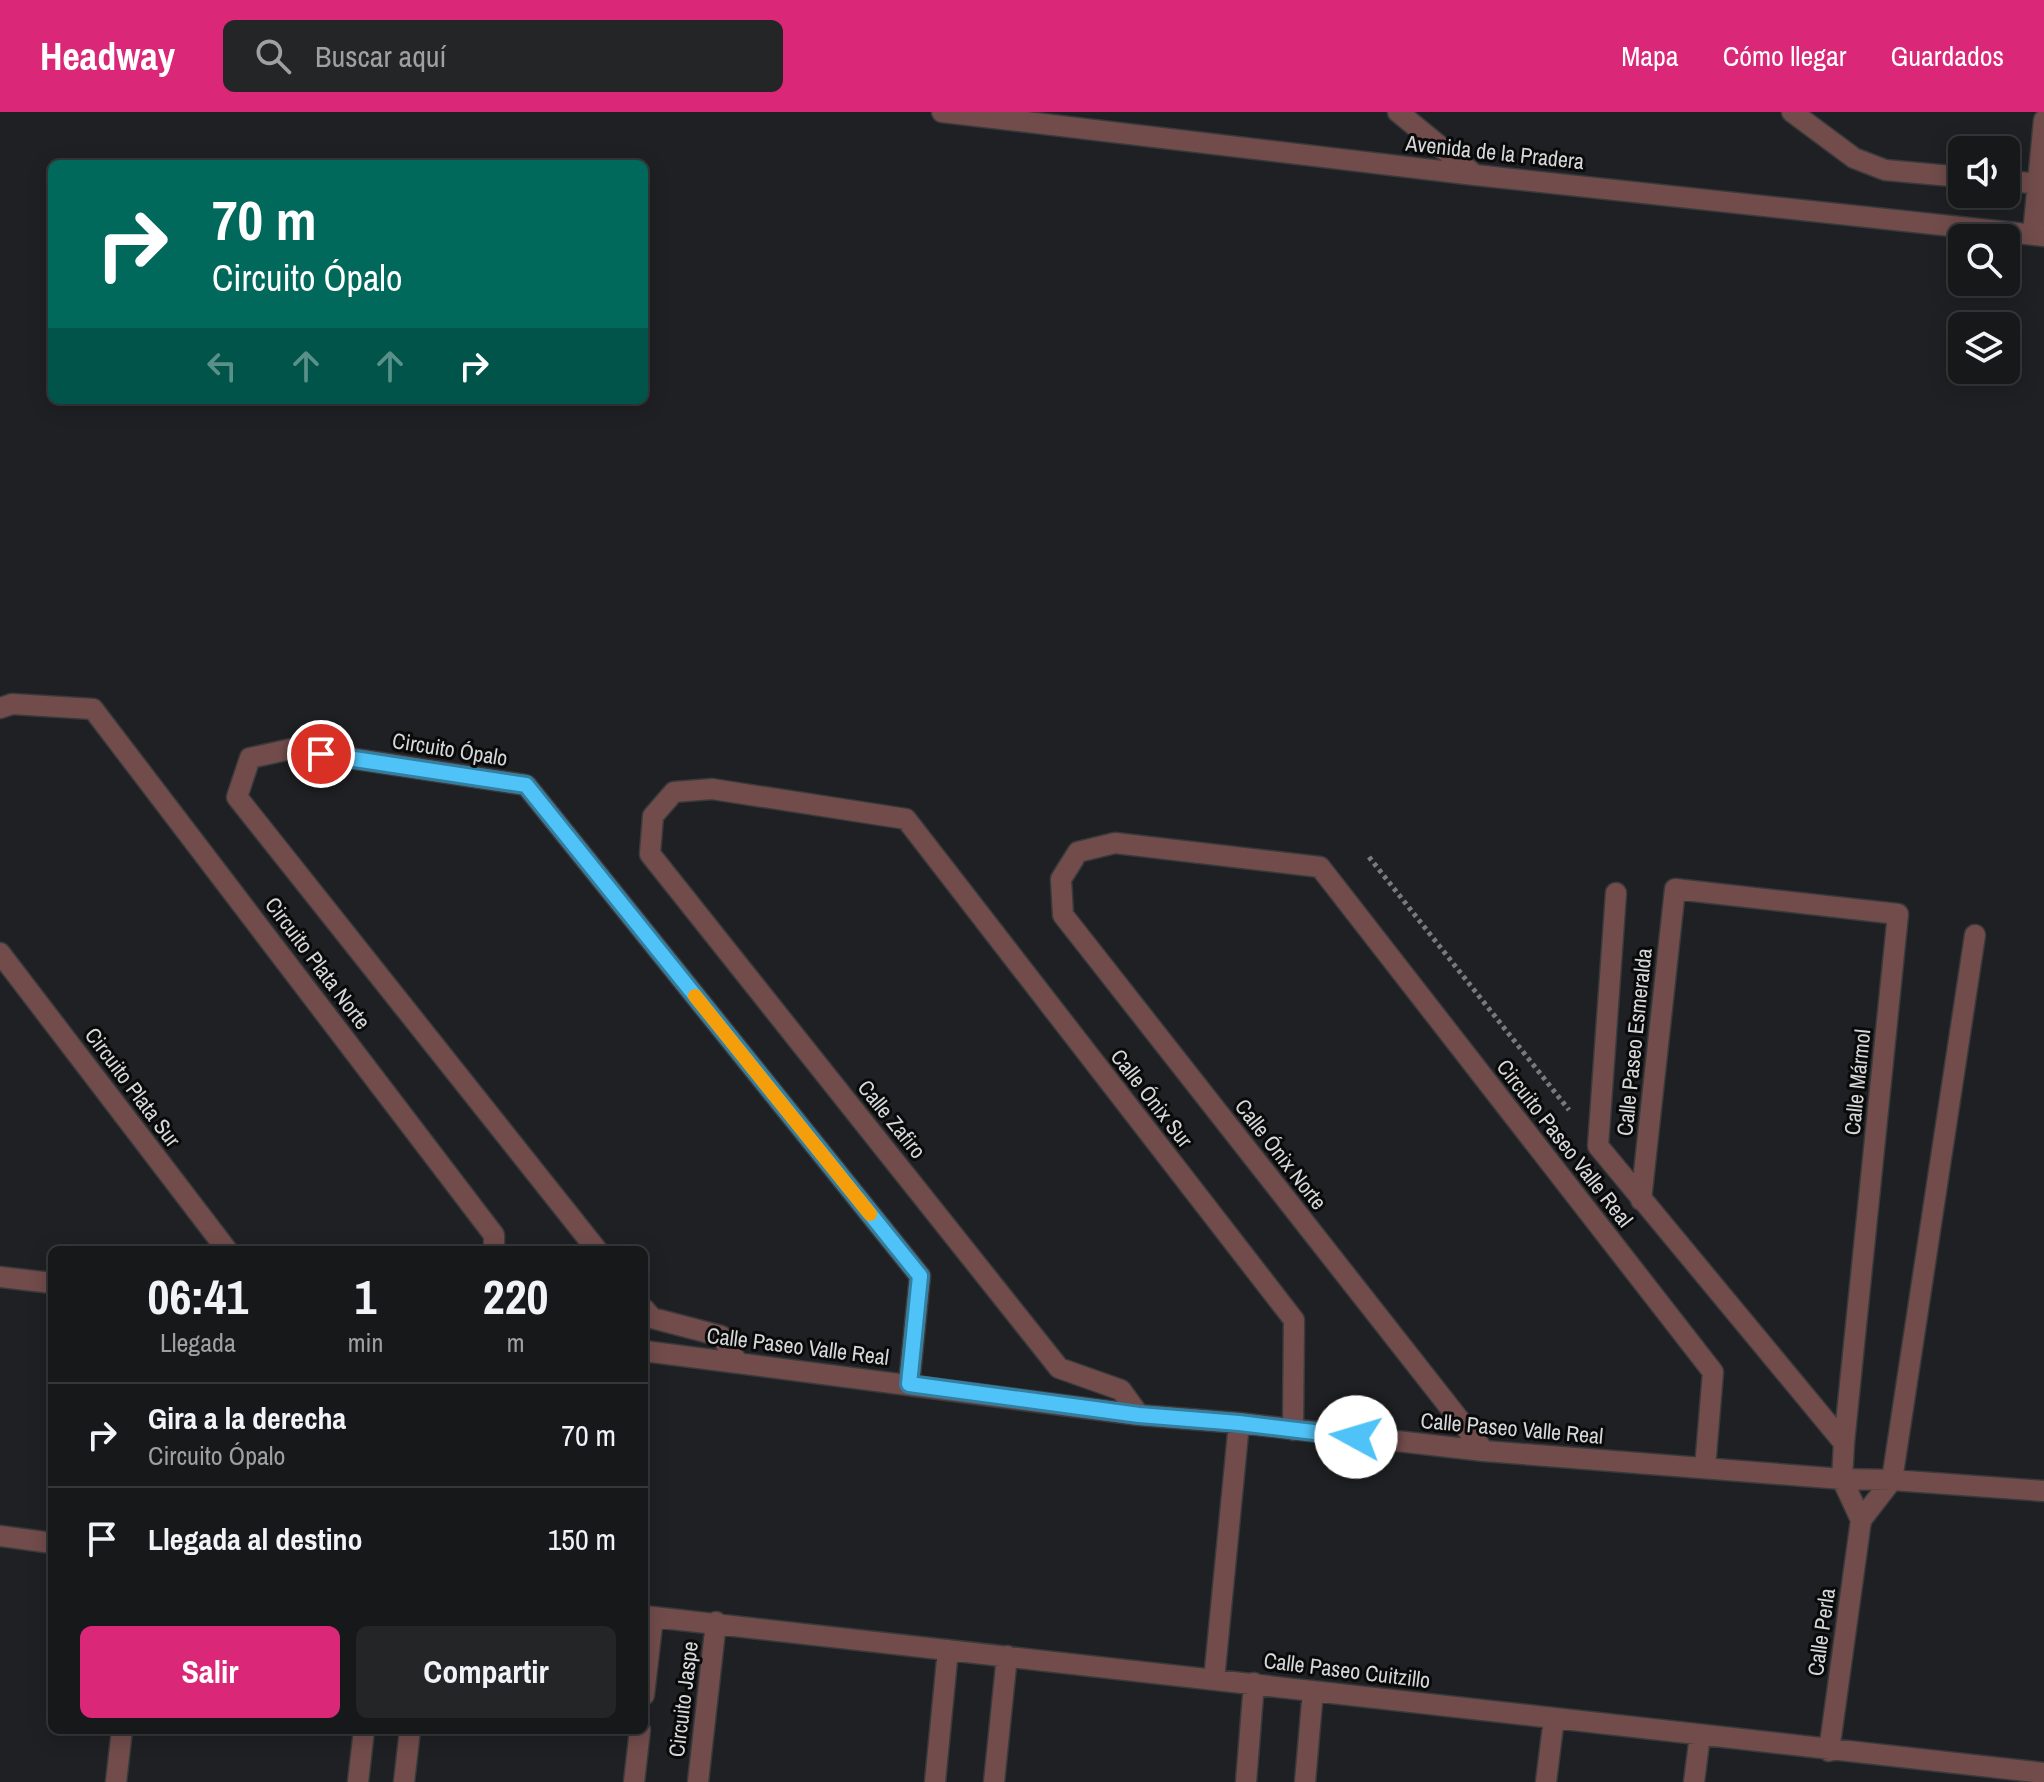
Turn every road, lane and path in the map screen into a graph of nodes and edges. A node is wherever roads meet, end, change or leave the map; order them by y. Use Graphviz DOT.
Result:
graph roads {
  1 [pos="942,112"];
  2 [pos="1398,112"];
  3 [pos="1792,112"];
  4 [pos="1010,116"];
  5 [pos="2044,120"];
  6 [pos="1475,175"];
  7 [pos="1948,176"];
  8 [pos="2020,182"];
  9 [pos="2042,184"];
  10 [pos="2038,235"];
  11 [pos="0,708"];
  12 [pos="653,816"];
  13 [pos="1369,857"];
  14 [pos="1061,879"];
  15 [pos="1675,889"];
  16 [pos="1616,893"];
  17 [pos="1975,935"];
  18 [pos="0,953"];
  19 [pos="1598,1146"];
  20 [pos="1641,1200"];
  21 [pos="224,1246"];
  22 [pos="494,1246"];
  23 [pos="594,1246"];
  24 [pos="0,1277"];
  25 [pos="48,1283"];
  26 [pos="648,1314"];
  27 [pos="648,1352"];
  28 [pos="738,1363"];
  29 [pos="909,1384"];
  30 [pos="1139,1415"];
  31 [pos="1239,1423"];
  32 [pos="1293,1430"];
  33 [pos="1844,1443"];
  34 [pos="1484,1451"];
  35 [pos="1705,1468"];
  36 [pos="1842,1479"];
  37 [pos="1892,1480"];
  38 [pos="2044,1491"];
  39 [pos="1861,1520"];
  40 [pos="0,1536"];
  41 [pos="48,1542"];
  42 [pos="649,1617"];
  43 [pos="716,1622"];
  44 [pos="948,1650"];
  45 [pos="1007,1656"];
  46 [pos="1214,1680"];
  47 [pos="1254,1683"];
  48 [pos="1313,1691"];
  49 [pos="1554,1718"];
  50 [pos="122,1734"];
  51 [pos="364,1734"];
  52 [pos="410,1734"];
  53 [pos="640,1734"];
  54 [pos="1700,1735"];
  55 [pos="1829,1751"];
  56 [pos="1943,1773"];
  57 [pos="2044,1773"];
  58 [pos="116,1782"];
  59 [pos="358,1782"];
  60 [pos="404,1782"];
  61 [pos="634,1782"];
  62 [pos="698,1782"];
  63 [pos="935,1782"];
  64 [pos="994,1782"];
  65 [pos="1246,1782"];
  66 [pos="1305,1782"];
  67 [pos="1546,1782"];
  68 [pos="1694,1782"];
  1 -- 4 [label="street, Avenida de la Pradera"];
  2 -- 6 [label="street"];
  3 -- 7 [label="street"];
  4 -- 6 [label="street, Avenida de la Pradera"];
  5 -- 9 [label="street"];
  6 -- 10 [label="street, Avenida de la Pradera"];
  8 -- 9 [label="street"];
  9 -- 10 [label="street"];
  11 -- 22 [label="street, Circuito Plata Norte"];
  12 -- 30 [label="street, Calle Zafiro"];
  12 -- 32 [label="street, Calle Ónix Sur"];
  13 -- 19 [label="path"];
  14 -- 34 [label="street, Calle Ónix Norte"];
  14 -- 35 [label="street, Circuito Paseo Valle Real"];
  15 -- 20 [label="street, Calle Paseo Esmeralda"];
  15 -- 33 [label="street, Calle Mármol"];
  16 -- 19 [label="street, Calle Paseo Esmeralda"];
  17 -- 37 [label="street"];
  18 -- 21 [label="street, Circuito Plata Sur"];
  19 -- 20 [label="street"];
  20 -- 33 [label="street"];
  23 -- 29 [label="street, Circuito Ópalo"];
  24 -- 25 [label="street"];
  26 -- 28 [label="street"];
  27 -- 28 [label="street, Calle Paseo Valle Real"];
  28 -- 29 [label="street, Calle Paseo Valle Real"];
  29 -- 30 [label="street, Calle Paseo Valle Real"];
  30 -- 31 [label="street, Calle Paseo Valle Real"];
  31 -- 32 [label="street, Calle Paseo Valle Real"];
  31 -- 46 [label="street"];
  32 -- 34 [label="street, Calle Paseo Valle Real"];
  33 -- 36 [label="street, Calle Mármol"];
  34 -- 35 [label="street, Calle Paseo Valle Real"];
  35 -- 36 [label="street, Calle Paseo Valle Real"];
  36 -- 37 [label="street, Calle Paseo Valle Real"];
  36 -- 39 [label="street"];
  37 -- 38 [label="street, Calle Paseo Valle Real"];
  37 -- 39 [label="street, Calle Perla"];
  39 -- 55 [label="street, Calle Perla"];
  40 -- 41 [label="street"];
  42 -- 43 [label="street, Calle Paseo Cuitzillo"];
  43 -- 44 [label="street, Calle Paseo Cuitzillo"];
  43 -- 62 [label="street, Circuito Jaspe"];
  44 -- 45 [label="street, Calle Paseo Cuitzillo"];
  44 -- 63 [label="street"];
  45 -- 46 [label="street, Calle Paseo Cuitzillo"];
  45 -- 64 [label="street"];
  46 -- 47 [label="street, Calle Paseo Cuitzillo"];
  47 -- 48 [label="street, Calle Paseo Cuitzillo"];
  47 -- 65 [label="street"];
  48 -- 49 [label="street, Calle Paseo Cuitzillo"];
  48 -- 66 [label="street"];
  49 -- 54 [label="street, Calle Paseo Cuitzillo"];
  49 -- 67 [label="street"];
  50 -- 58 [label="street"];
  51 -- 59 [label="street"];
  52 -- 60 [label="street"];
  53 -- 61 [label="street"];
  54 -- 55 [label="street, Calle Paseo Cuitzillo"];
  54 -- 68 [label="street"];
  55 -- 56 [label="street, Calle Paseo Cuitzillo"];
  56 -- 57 [label="street, Calle Paseo Cuitzillo"];
}
